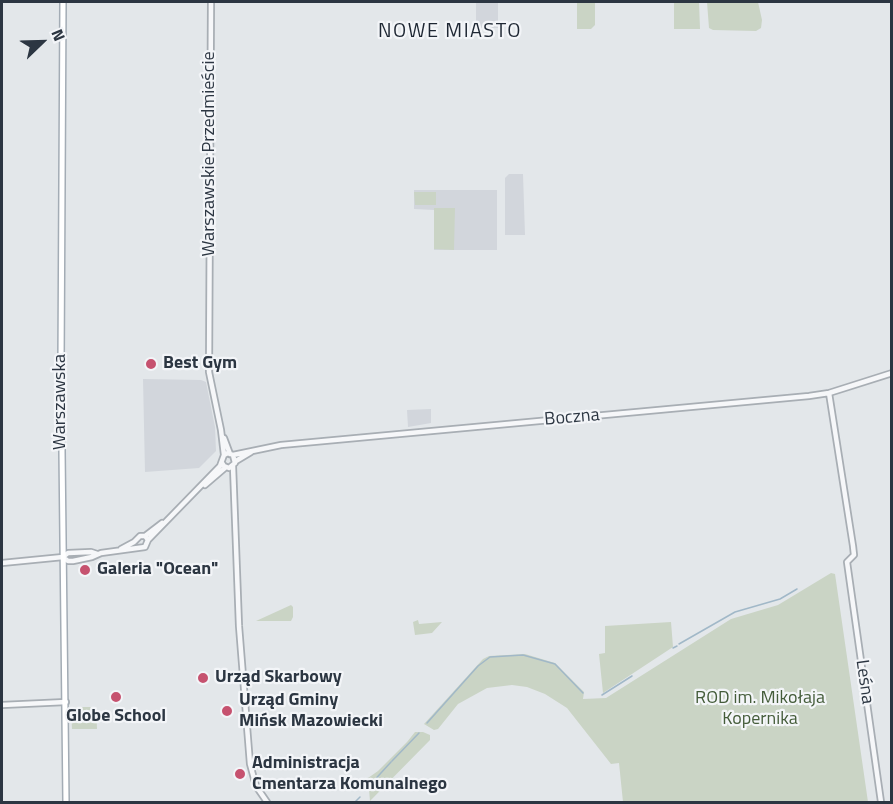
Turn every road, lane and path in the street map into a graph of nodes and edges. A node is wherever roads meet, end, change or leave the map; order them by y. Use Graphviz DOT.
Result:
graph roads {
  1 [pos="63,2"];
  2 [pos="211,2"];
  3 [pos="891,373"];
  4 [pos="829,393"];
  5 [pos="221,430"];
  6 [pos="251,452"];
  7 [pos="232,454"];
  8 [pos="224,455"];
  9 [pos="229,465"];
  10 [pos="147,538"];
  11 [pos="136,541"];
  12 [pos="139,547"];
  13 [pos="121,549"];
  14 [pos="63,557"];
  15 [pos="2,563"];
  16 [pos="66,702"];
  17 [pos="2,705"];
  18 [pos="66,802"];
  19 [pos="267,802"];
  20 [pos="881,802"];
  1 -- 14 [label="main road, Warszawska"];
  2 -- 5 [label="street, Warszawskie Przedmieście"];
  3 -- 4 [label="street, Boczna"];
  4 -- 6 [label="street, Boczna"];
  4 -- 20 [label="street, Leśna"];
  5 -- 7 [label="street"];
  5 -- 8 [label="street"];
  6 -- 7 [label="street, Boczna"];
  6 -- 9 [label="street, Boczna"];
  7 -- 8 [label="street, Boczna"];
  7 -- 9 [label="street"];
  8 -- 9 [label="street"];
  9 -- 10 [label="street"];
  9 -- 19 [label="street"];
  10 -- 11 [label="street"];
  10 -- 12 [label="street"];
  11 -- 12 [label="street"];
  11 -- 13 [label="street"];
  12 -- 13 [label="street"];
  13 -- 14 [label="street"];
  14 -- 15 [label="street"];
  14 -- 16 [label="main road, Warszawska"];
  16 -- 17 [label="street"];
  16 -- 18 [label="main road, Warszawska"];
}
